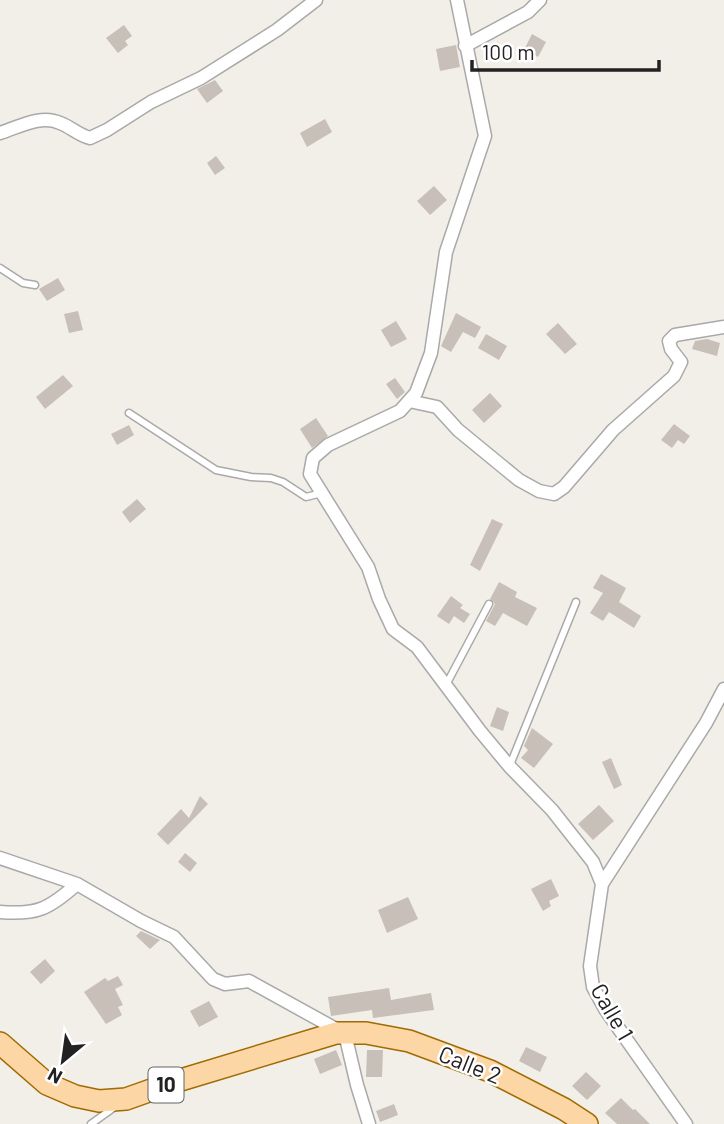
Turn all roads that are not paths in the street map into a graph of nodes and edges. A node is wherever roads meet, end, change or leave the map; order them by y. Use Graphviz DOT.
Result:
graph roads {
  1 [pos="316,0"];
  2 [pos="457,0"];
  3 [pos="540,0"];
  4 [pos="465,46"];
  5 [pos="0,133"];
  6 [pos="0,268"];
  7 [pos="35,285"];
  8 [pos="724,327"];
  9 [pos="409,401"];
  10 [pos="129,413"];
  11 [pos="322,493"];
  12 [pos="576,602"];
  13 [pos="489,604"];
  14 [pos="446,685"];
  15 [pos="724,689"];
  16 [pos="510,767"];
  17 [pos="0,858"];
  18 [pos="77,884"];
  19 [pos="602,884"];
  20 [pos="0,912"];
  21 [pos="345,1034"];
  22 [pos="0,1043"];
  23 [pos="126,1099"];
  24 [pos="91,1124"];
  25 [pos="369,1124"];
  26 [pos="587,1124"];
  27 [pos="686,1124"];
  1 -- 5 [label="street"];
  2 -- 4 [label="street"];
  3 -- 4 [label="street"];
  4 -- 9 [label="street"];
  6 -- 7 [label="lane"];
  8 -- 9 [label="street"];
  9 -- 11 [label="street"];
  10 -- 11 [label="lane"];
  11 -- 14 [label="street"];
  12 -- 16 [label="lane"];
  13 -- 14 [label="lane"];
  14 -- 16 [label="street"];
  15 -- 19 [label="street"];
  16 -- 19 [label="street"];
  17 -- 18 [label="street"];
  18 -- 20 [label="street"];
  18 -- 21 [label="street"];
  19 -- 27 [label="street, Calle 1"];
  21 -- 23 [label="main road, 10"];
  21 -- 25 [label="street"];
  21 -- 26 [label="main road, Calle 2 / 10"];
  22 -- 23 [label="main road, 10"];
  23 -- 24 [label="lane"];
}
